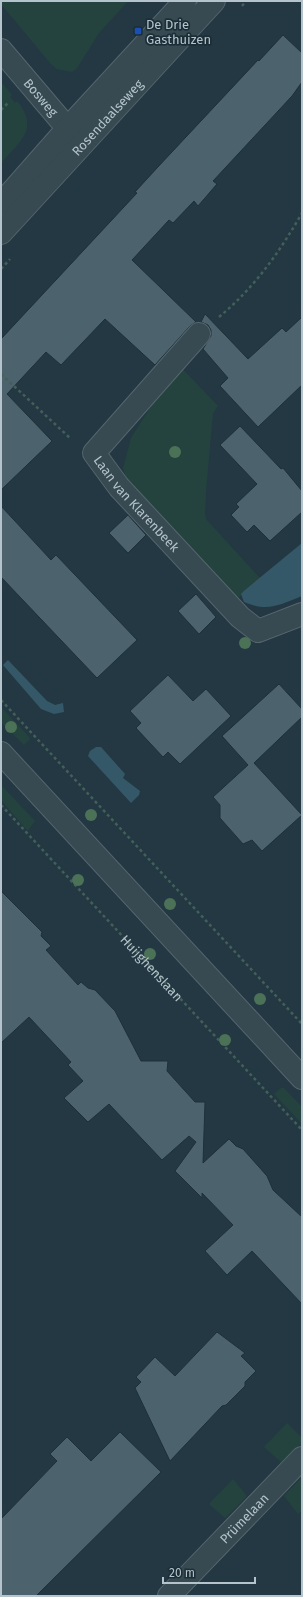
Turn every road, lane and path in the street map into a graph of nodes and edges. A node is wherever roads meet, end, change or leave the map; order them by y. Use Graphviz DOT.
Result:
graph roads {
  1 [pos="186,1"];
  2 [pos="214,1"];
  3 [pos="1,50"];
  4 [pos="74,136"];
  5 [pos="1,204"];
  6 [pos="302,213"];
  7 [pos="1,233"];
  8 [pos="199,334"];
  9 [pos="1,374"];
  10 [pos="94,453"];
  11 [pos="302,614"];
  12 [pos="1,700"];
  13 [pos="1,753"];
  14 [pos="1,805"];
  15 [pos="302,1024"];
  16 [pos="302,1078"];
  17 [pos="302,1130"];
  18 [pos="302,1458"];
  19 [pos="169,1596"];
  1 -- 4 [label="street, Rosendaalseweg"];
  2 -- 4 [label="street, Rosendaalseweg"];
  3 -- 4 [label="street, Bosweg"];
  4 -- 5 [label="street, Rosendaalseweg"];
  4 -- 7 [label="street, Rosendaalseweg"];
  6 -- 8 [label="path"];
  8 -- 10 [label="street, Laan van Klarenbeek"];
  9 -- 10 [label="path"];
  10 -- 11 [label="street, Laan van Klarenbeek"];
  12 -- 15 [label="path"];
  13 -- 16 [label="street"];
  14 -- 17 [label="path, Huijghenslaan"];
  18 -- 19 [label="street, Prümelaan"];
}
